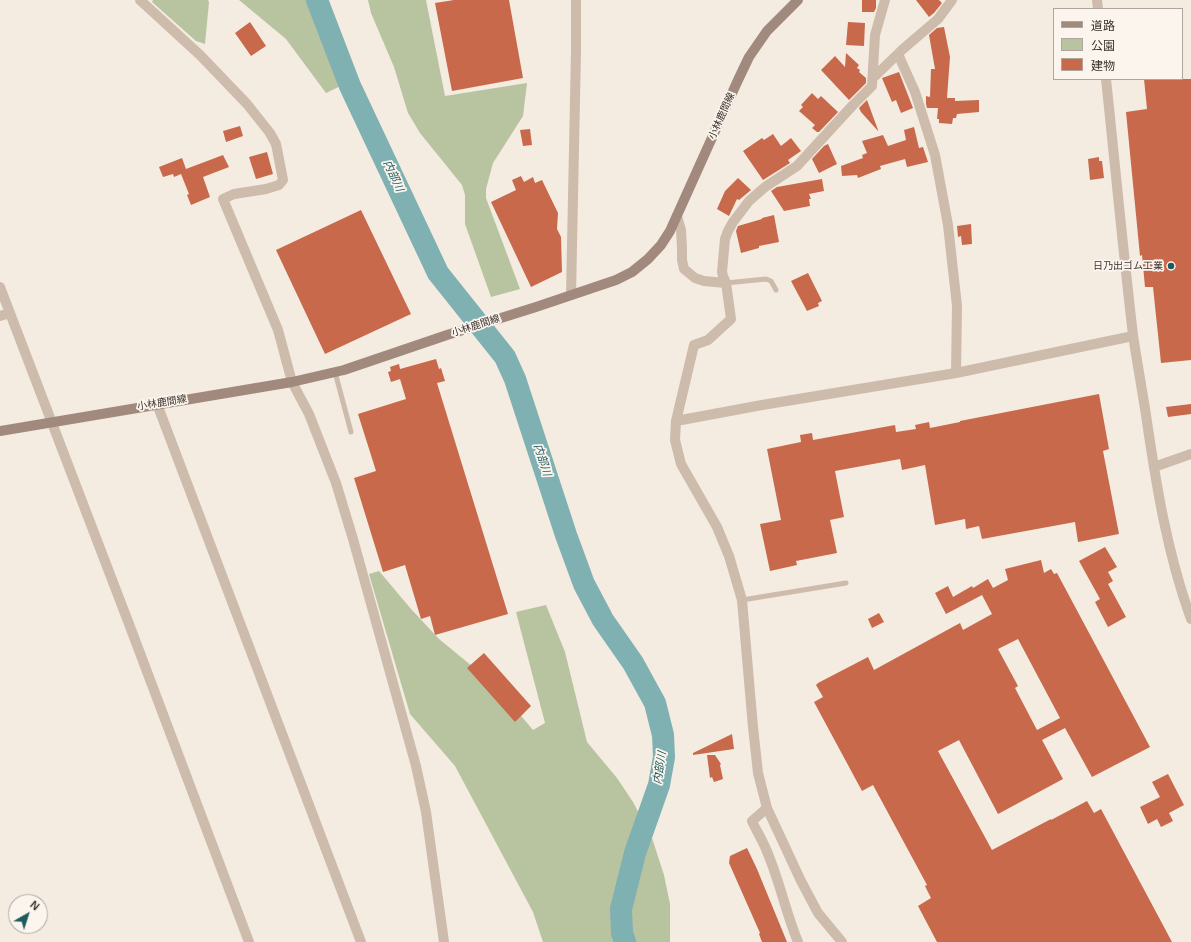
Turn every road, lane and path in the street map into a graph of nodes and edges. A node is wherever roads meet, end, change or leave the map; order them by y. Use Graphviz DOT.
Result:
graph roads {
  1 [pos="140,0"];
  2 [pos="576,0"];
  3 [pos="798,0"];
  4 [pos="885,0"];
  5 [pos="952,0"];
  6 [pos="898,54"];
  7 [pos="873,78"];
  8 [pos="1106,80"];
  9 [pos="677,216"];
  10 [pos="726,283"];
  11 [pos="0,287"];
  12 [pos="776,290"];
  13 [pos="571,295"];
  14 [pos="5,315"];
  15 [pos="1134,336"];
  16 [pos="335,372"];
  17 [pos="956,373"];
  18 [pos="292,382"];
  19 [pos="157,404"];
  20 [pos="676,421"];
  21 [pos="52,422"];
  22 [pos="0,431"];
  23 [pos="351,432"];
  24 [pos="1191,454"];
  25 [pos="1154,467"];
  26 [pos="846,583"];
  27 [pos="742,600"];
  28 [pos="1191,619"];
  29 [pos="767,808"];
  30 [pos="249,942"];
  31 [pos="361,942"];
  32 [pos="444,942"];
  33 [pos="798,942"];
  34 [pos="842,942"];
  1 -- 18 [label="street"];
  2 -- 13 [label="street"];
  3 -- 9 [label="main road, 小林鹿間線"];
  4 -- 7 [label="street"];
  5 -- 6 [label="street"];
  6 -- 7 [label="street"];
  6 -- 17 [label="street"];
  7 -- 10 [label="street"];
  8 -- 15 [label="street"];
  9 -- 10 [label="street"];
  9 -- 13 [label="main road, 小林鹿間線"];
  10 -- 12 [label="lane"];
  10 -- 20 [label="street"];
  11 -- 14 [label="street"];
  13 -- 16 [label="main road, 小林鹿間線"];
  14 -- 21 [label="street"];
  15 -- 17 [label="street"];
  15 -- 25 [label="street"];
  16 -- 18 [label="main road, 小林鹿間線"];
  16 -- 23 [label="lane"];
  17 -- 20 [label="street"];
  18 -- 19 [label="main road, 小林鹿間線"];
  18 -- 32 [label="street"];
  19 -- 21 [label="main road, 小林鹿間線"];
  19 -- 31 [label="street"];
  20 -- 27 [label="street"];
  21 -- 22 [label="main road, 小林鹿間線"];
  21 -- 30 [label="street"];
  24 -- 25 [label="street"];
  25 -- 28 [label="street"];
  26 -- 27 [label="lane"];
  27 -- 29 [label="street"];
  29 -- 33 [label="street"];
  29 -- 34 [label="street"];
}
